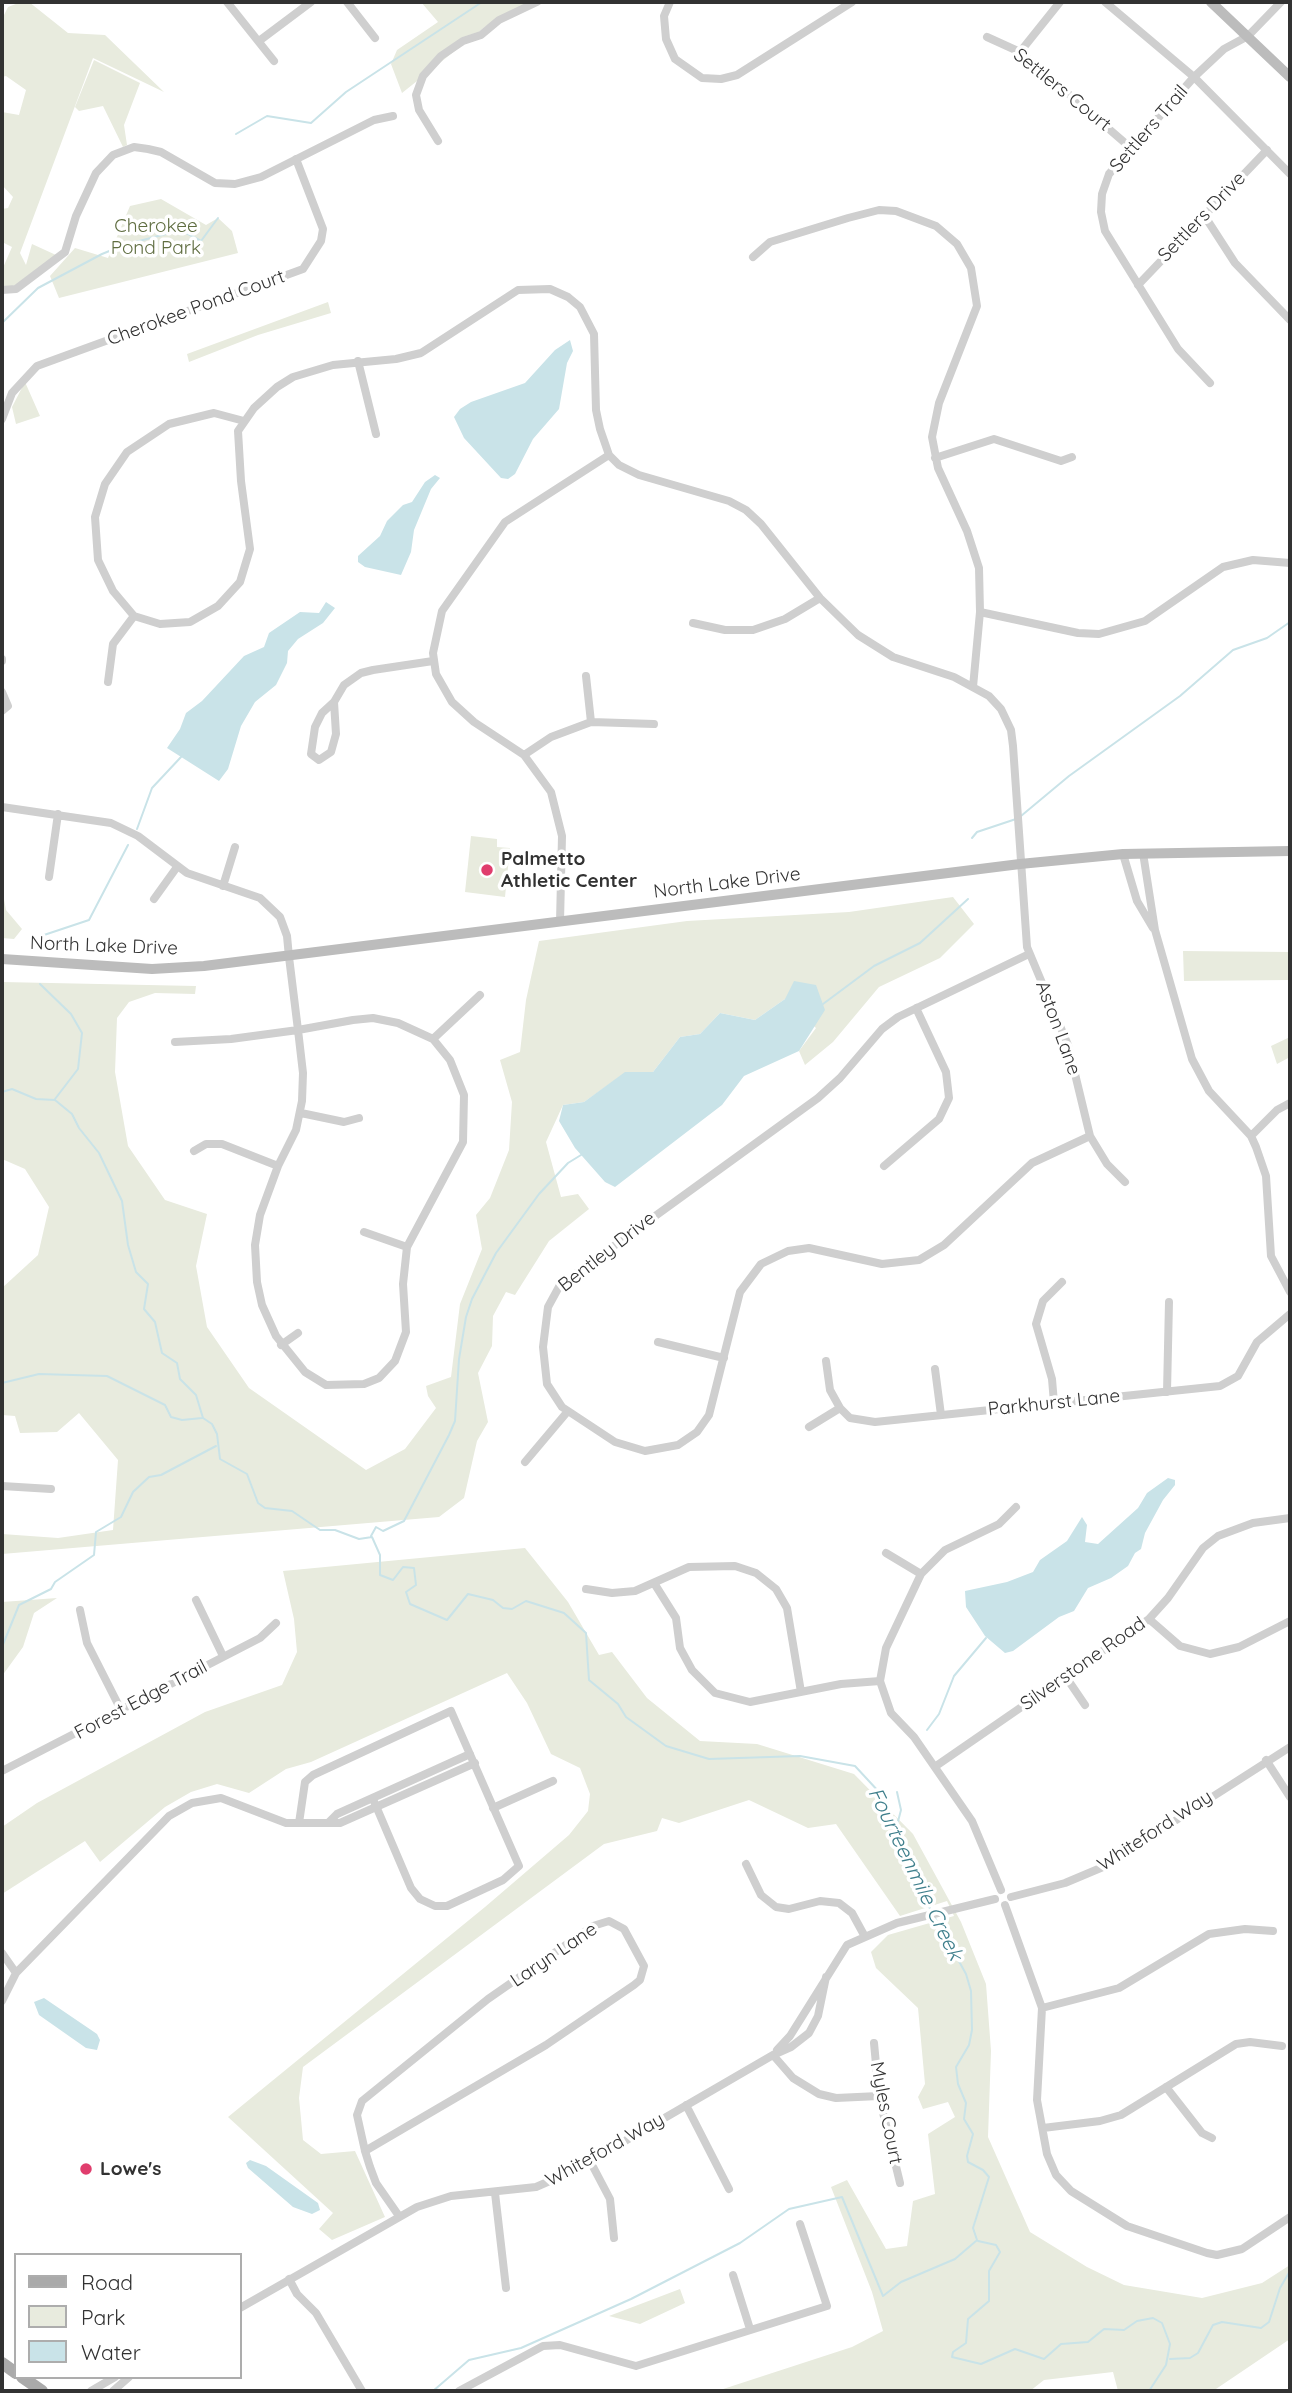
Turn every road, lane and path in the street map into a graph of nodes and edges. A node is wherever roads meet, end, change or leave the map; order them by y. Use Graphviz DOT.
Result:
graph roads {
  1 [pos="227,2"];
  2 [pos="311,2"];
  3 [pos="347,2"];
  4 [pos="537,2"];
  5 [pos="670,2"];
  6 [pos="852,2"];
  7 [pos="1060,2"];
  8 [pos="1105,2"];
  9 [pos="1211,2"];
  10 [pos="1281,2"];
  11 [pos="1248,36"];
  12 [pos="987,37"];
  13 [pos="375,38"];
  14 [pos="259,41"];
  15 [pos="1020,52"];
  16 [pos="274,61"];
  17 [pos="1194,77"];
  18 [pos="1290,77"];
  19 [pos="393,116"];
  20 [pos="438,141"];
  21 [pos="1132,149"];
  22 [pos="1267,149"];
  23 [pos="296,159"];
  24 [pos="1290,174"];
  25 [pos="1204,215"];
  26 [pos="753,257"];
  27 [pos="1138,285"];
  28 [pos="2,290"];
  29 [pos="1290,320"];
  30 [pos="358,361"];
  31 [pos="1210,383"];
  32 [pos="2,419"];
  33 [pos="244,421"];
  34 [pos="376,434"];
  35 [pos="609,454"];
  36 [pos="1072,457"];
  37 [pos="935,458"];
  38 [pos="1290,563"];
  39 [pos="820,598"];
  40 [pos="980,612"];
  41 [pos="134,616"];
  42 [pos="694,623"];
  43 [pos="433,661"];
  44 [pos="586,676"];
  45 [pos="108,682"];
  46 [pos="973,687"];
  47 [pos="2,692"];
  48 [pos="334,702"];
  49 [pos="2,711"];
  50 [pos="591,722"];
  51 [pos="654,724"];
  52 [pos="524,755"];
  53 [pos="2,807"];
  54 [pos="58,814"];
  55 [pos="235,848"];
  56 [pos="1290,851"];
  57 [pos="1143,853"];
  58 [pos="1123,854"];
  59 [pos="1020,864"];
  60 [pos="177,867"];
  61 [pos="49,877"];
  62 [pos="223,886"];
  63 [pos="154,899"];
  64 [pos="559,922"];
  65 [pos="1155,930"];
  66 [pos="1029,954"];
  67 [pos="289,957"];
  68 [pos="2,959"];
  69 [pos="480,995"];
  70 [pos="916,1008"];
  71 [pos="299,1030"];
  72 [pos="433,1039"];
  73 [pos="175,1042"];
  74 [pos="1290,1103"];
  75 [pos="301,1113"];
  76 [pos="359,1118"];
  77 [pos="1090,1136"];
  78 [pos="1251,1136"];
  79 [pos="194,1151"];
  80 [pos="278,1166"];
  81 [pos="884,1166"];
  82 [pos="1125,1182"];
  83 [pos="364,1232"];
  84 [pos="407,1247"];
  85 [pos="1062,1282"];
  86 [pos="1290,1292"];
  87 [pos="1169,1302"];
  88 [pos="1290,1314"];
  89 [pos="298,1334"];
  90 [pos="658,1342"];
  91 [pos="281,1345"];
  92 [pos="724,1358"];
  93 [pos="826,1361"];
  94 [pos="935,1369"];
  95 [pos="379,1378"];
  96 [pos="383,1388"];
  97 [pos="1167,1392"];
  98 [pos="1054,1402"];
  99 [pos="840,1408"];
  100 [pos="568,1411"];
  101 [pos="941,1415"];
  102 [pos="809,1427"];
  103 [pos="525,1462"];
  104 [pos="2,1486"];
  105 [pos="51,1489"];
  106 [pos="1016,1507"];
  107 [pos="1290,1518"];
  108 [pos="886,1553"];
  109 [pos="921,1574"];
  110 [pos="654,1583"];
  111 [pos="586,1589"];
  112 [pos="196,1600"];
  113 [pos="80,1611"];
  114 [pos="1149,1619"];
  115 [pos="1290,1621"];
  116 [pos="276,1623"];
  117 [pos="223,1656"];
  118 [pos="1066,1677"];
  119 [pos="880,1681"];
  120 [pos="801,1692"];
  121 [pos="1086,1705"];
  122 [pos="121,1710"];
  123 [pos="1290,1747"];
  124 [pos="470,1754"];
  125 [pos="1266,1760"];
  126 [pos="475,1763"];
  127 [pos="936,1766"];
  128 [pos="2,1771"];
  129 [pos="553,1781"];
  130 [pos="1290,1797"];
  131 [pos="373,1799"];
  132 [pos="377,1808"];
  133 [pos="493,1808"];
  134 [pos="329,1822"];
  135 [pos="299,1823"];
  136 [pos="746,1864"];
  137 [pos="1001,1890"];
  138 [pos="995,1899"];
  139 [pos="1008,1901"];
  140 [pos="1273,1931"];
  141 [pos="864,1935"];
  142 [pos="2,1953"];
  143 [pos="16,1973"];
  144 [pos="826,1977"];
  145 [pos="2,2001"];
  146 [pos="1042,2008"];
  147 [pos="874,2043"];
  148 [pos="1282,2046"];
  149 [pos="773,2055"];
  150 [pos="1166,2087"];
  151 [pos="880,2096"];
  152 [pos="686,2105"];
  153 [pos="1043,2129"];
  154 [pos="1212,2138"];
  155 [pos="365,2151"];
  156 [pos="590,2161"];
  157 [pos="900,2183"];
  158 [pos="729,2189"];
  159 [pos="495,2193"];
  160 [pos="400,2216"];
  161 [pos="1290,2217"];
  162 [pos="800,2224"];
  163 [pos="614,2238"];
  164 [pos="733,2275"];
  165 [pos="289,2280"];
  166 [pos="506,2288"];
  167 [pos="242,2307"];
  168 [pos="750,2329"];
  169 [pos="25,2379"];
  170 [pos="112,2379"];
  171 [pos="127,2379"];
  172 [pos="41,2391"];
  173 [pos="91,2391"];
  174 [pos="113,2391"];
  175 [pos="362,2391"];
  176 [pos="458,2391"];
  1 -- 14 [label="street"];
  2 -- 14 [label="street"];
  3 -- 13 [label="street"];
  4 -- 20 [label="street"];
  5 -- 6 [label="street"];
  7 -- 15 [label="street"];
  8 -- 17 [label="street"];
  9 -- 11 [label="main road"];
  10 -- 11 [label="street, Settlers Trail"];
  11 -- 17 [label="street, Settlers Trail"];
  11 -- 18 [label="main road"];
  12 -- 15 [label="street, Settlers Court"];
  14 -- 16 [label="street"];
  15 -- 21 [label="street, Settlers Court"];
  17 -- 21 [label="street, Settlers Trail"];
  17 -- 22 [label="street"];
  19 -- 23 [label="street"];
  21 -- 27 [label="street, Settlers Trail"];
  22 -- 24 [label="street"];
  22 -- 25 [label="street, Settlers Drive"];
  23 -- 28 [label="street"];
  23 -- 32 [label="street, Cherokee Pond Court"];
  25 -- 27 [label="street, Settlers Drive"];
  25 -- 29 [label="street"];
  26 -- 37 [label="street"];
  27 -- 31 [label="street, Settlers Trail"];
  30 -- 33 [label="street"];
  30 -- 34 [label="street"];
  30 -- 35 [label="street"];
  33 -- 41 [label="street"];
  33 -- 41 [label="street"];
  35 -- 39 [label="street, Aston Lane"];
  35 -- 43 [label="street"];
  36 -- 37 [label="street"];
  37 -- 40 [label="street"];
  38 -- 40 [label="street"];
  39 -- 42 [label="street"];
  39 -- 46 [label="street, Aston Lane"];
  40 -- 46 [label="street"];
  41 -- 45 [label="street"];
  43 -- 48 [label="street"];
  43 -- 52 [label="street"];
  44 -- 50 [label="street"];
  46 -- 59 [label="street, Aston Lane"];
  47 -- 49 [label="street"];
  48 -- 48 [label="street"];
  50 -- 51 [label="street"];
  50 -- 52 [label="street"];
  52 -- 64 [label="street"];
  53 -- 54 [label="street"];
  54 -- 60 [label="street"];
  54 -- 61 [label="street"];
  55 -- 62 [label="street"];
  56 -- 57 [label="main road, North Lake Drive"];
  57 -- 58 [label="main road, North Lake Drive"];
  57 -- 65 [label="street"];
  58 -- 59 [label="main road, North Lake Drive"];
  58 -- 65 [label="street"];
  59 -- 64 [label="main road, North Lake Drive"];
  59 -- 66 [label="street, Aston Lane"];
  60 -- 62 [label="street"];
  60 -- 63 [label="street"];
  62 -- 67 [label="street"];
  64 -- 67 [label="main road, North Lake Drive"];
  65 -- 78 [label="street"];
  66 -- 70 [label="street, Bentley Drive"];
  66 -- 77 [label="street, Aston Lane"];
  67 -- 68 [label="main road, North Lake Drive"];
  67 -- 71 [label="street"];
  69 -- 72 [label="street"];
  70 -- 81 [label="street"];
  70 -- 100 [label="street, Bentley Drive"];
  71 -- 72 [label="street"];
  71 -- 73 [label="street"];
  71 -- 75 [label="street"];
  72 -- 84 [label="street"];
  74 -- 78 [label="street"];
  75 -- 76 [label="street"];
  75 -- 80 [label="street"];
  77 -- 82 [label="street, Aston Lane"];
  77 -- 92 [label="street, Bentley Drive"];
  78 -- 86 [label="street"];
  79 -- 80 [label="street"];
  80 -- 91 [label="street"];
  83 -- 84 [label="street"];
  84 -- 95 [label="street"];
  85 -- 98 [label="street"];
  87 -- 97 [label="street"];
  88 -- 97 [label="street, Parkhurst Lane"];
  89 -- 91 [label="street"];
  90 -- 92 [label="street"];
  91 -- 95 [label="street"];
  92 -- 100 [label="street, Bentley Drive"];
  93 -- 99 [label="street"];
  94 -- 101 [label="street"];
  95 -- 96 [label="street"];
  97 -- 98 [label="street, Parkhurst Lane"];
  98 -- 101 [label="street, Parkhurst Lane"];
  99 -- 101 [label="street, Parkhurst Lane"];
  99 -- 102 [label="street"];
  100 -- 103 [label="street"];
  104 -- 105 [label="street"];
  106 -- 109 [label="street"];
  107 -- 114 [label="street, Silverstone Road"];
  108 -- 109 [label="street"];
  109 -- 119 [label="street"];
  110 -- 111 [label="street"];
  110 -- 120 [label="street"];
  110 -- 120 [label="street"];
  112 -- 117 [label="street"];
  113 -- 122 [label="street"];
  114 -- 115 [label="street"];
  114 -- 118 [label="street, Silverstone Road"];
  116 -- 117 [label="street, Forest Edge Trail"];
  117 -- 122 [label="street, Forest Edge Trail"];
  118 -- 121 [label="street"];
  118 -- 127 [label="street, Silverstone Road"];
  119 -- 120 [label="street"];
  119 -- 127 [label="street"];
  122 -- 128 [label="street, Forest Edge Trail"];
  123 -- 125 [label="street, Whiteford Way"];
  124 -- 126 [label="street"];
  124 -- 131 [label="street"];
  124 -- 135 [label="street"];
  125 -- 130 [label="street"];
  125 -- 139 [label="street, Whiteford Way"];
  126 -- 132 [label="street"];
  126 -- 133 [label="street"];
  127 -- 137 [label="street"];
  129 -- 133 [label="street"];
  131 -- 132 [label="street"];
  131 -- 134 [label="street"];
  132 -- 133 [label="street"];
  132 -- 134 [label="street"];
  134 -- 135 [label="street"];
  135 -- 143 [label="street"];
  136 -- 141 [label="street"];
  137 -- 138 [label="street"];
  137 -- 139 [label="street"];
  138 -- 139 [label="street"];
  138 -- 141 [label="street, Whiteford Way"];
  139 -- 146 [label="street"];
  140 -- 146 [label="street"];
  141 -- 144 [label="street, Whiteford Way"];
  142 -- 143 [label="street"];
  143 -- 145 [label="street"];
  144 -- 149 [label="street, Whiteford Way"];
  144 -- 149 [label="street, Whiteford Way"];
  146 -- 153 [label="street"];
  147 -- 151 [label="street, Myles Court"];
  148 -- 150 [label="street"];
  149 -- 151 [label="street"];
  149 -- 152 [label="street, Whiteford Way"];
  150 -- 153 [label="street"];
  150 -- 154 [label="street"];
  151 -- 157 [label="street, Myles Court"];
  152 -- 156 [label="street, Whiteford Way"];
  152 -- 158 [label="street"];
  153 -- 161 [label="street"];
  155 -- 155 [label="street, Laryn Lane"];
  155 -- 160 [label="street, Laryn Lane"];
  156 -- 159 [label="street, Whiteford Way"];
  156 -- 163 [label="street"];
  159 -- 160 [label="street, Whiteford Way"];
  159 -- 166 [label="street"];
  160 -- 165 [label="street, Whiteford Way"];
  162 -- 168 [label="street"];
  164 -- 168 [label="street"];
  165 -- 167 [label="street, Whiteford Way"];
  165 -- 175 [label="street"];
  168 -- 176 [label="street"];
  169 -- 172 [label="main road"];
  170 -- 173 [label="street"];
  171 -- 174 [label="street"];
}
